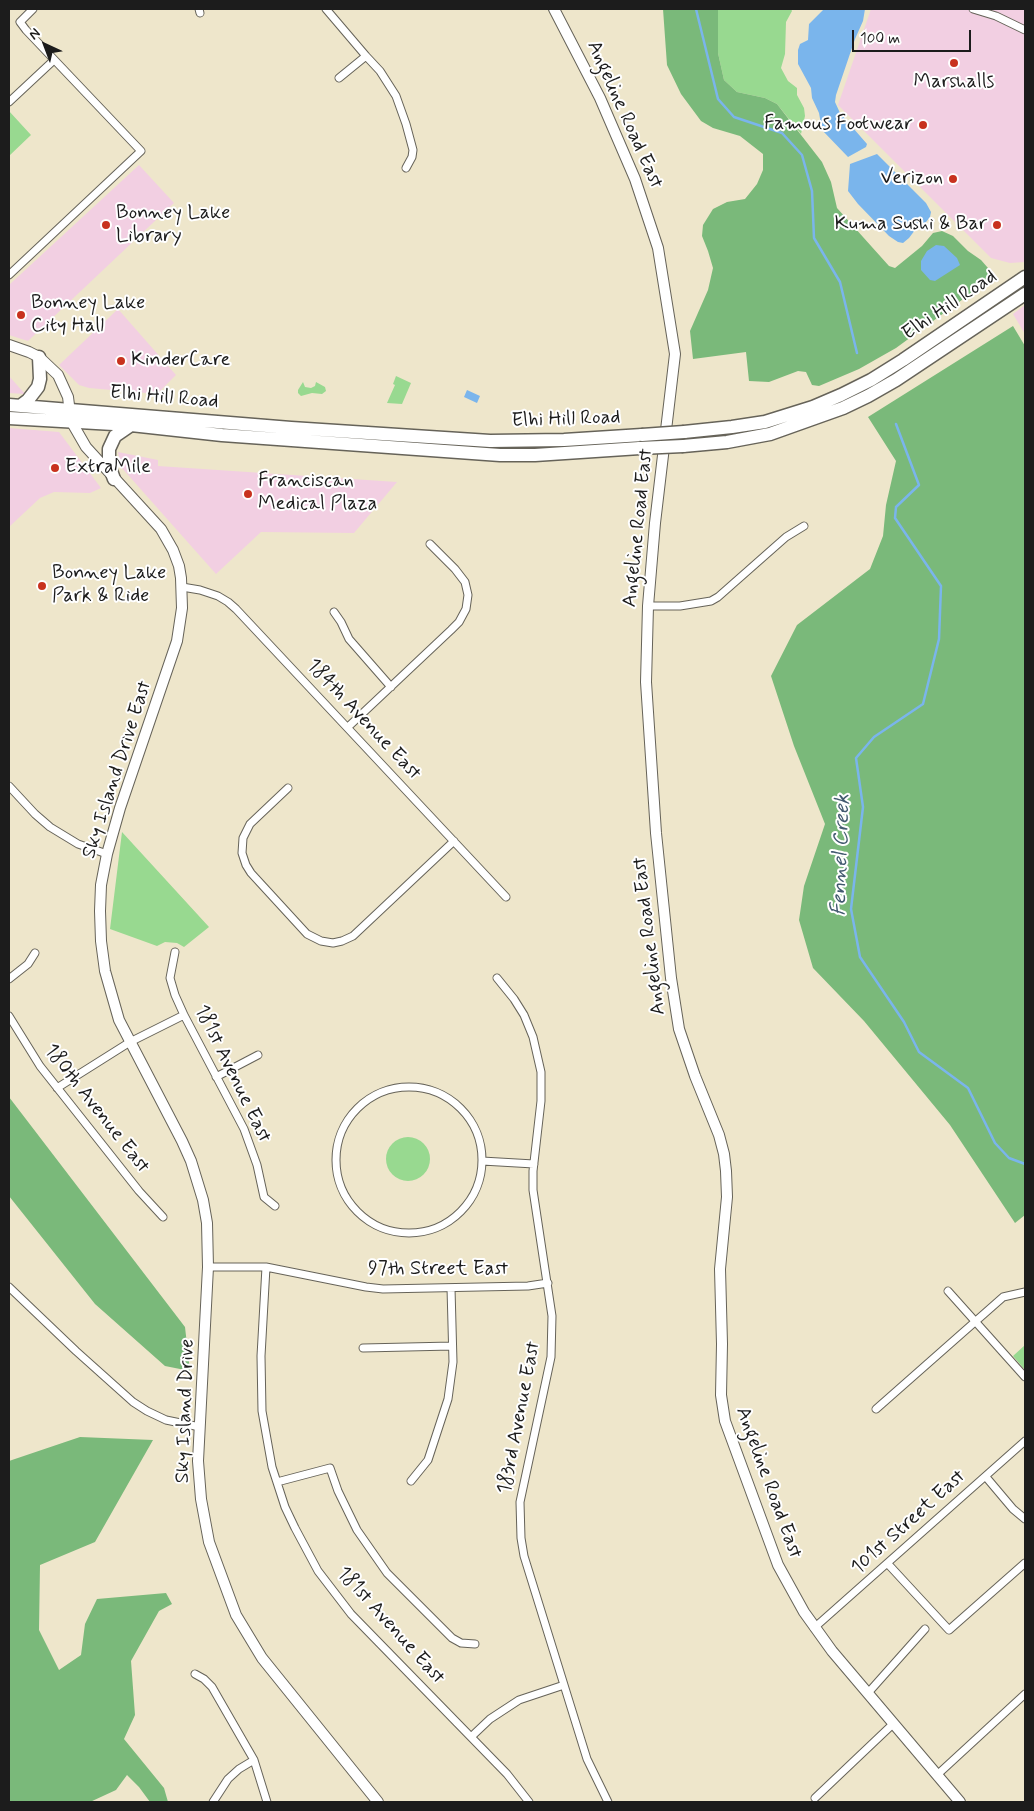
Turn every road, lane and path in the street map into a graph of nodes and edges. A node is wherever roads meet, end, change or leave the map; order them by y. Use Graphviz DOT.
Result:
graph roads {
  1 [pos="33,9"];
  2 [pos="326,9"];
  3 [pos="554,9"];
  4 [pos="973,9"];
  5 [pos="1025,30"];
  6 [pos="366,56"];
  7 [pos="54,60"];
  8 [pos="338,78"];
  9 [pos="9,102"];
  10 [pos="406,168"];
  11 [pos="9,275"];
  12 [pos="1025,277"];
  13 [pos="1025,294"];
  14 [pos="9,345"];
  15 [pos="39,357"];
  16 [pos="14,405"];
  17 [pos="70,415"];
  18 [pos="9,418"];
  19 [pos="131,425"];
  20 [pos="114,479"];
  21 [pos="804,526"];
  22 [pos="430,544"];
  23 [pos="182,587"];
  24 [pos="648,606"];
  25 [pos="334,612"];
  26 [pos="391,687"];
  27 [pos="348,727"];
  28 [pos="9,786"];
  29 [pos="288,788"];
  30 [pos="454,841"];
  31 [pos="106,854"];
  32 [pos="506,897"];
  33 [pos="175,952"];
  34 [pos="35,953"];
  35 [pos="497,978"];
  36 [pos="9,979"];
  37 [pos="184,1014"];
  38 [pos="9,1016"];
  39 [pos="130,1042"];
  40 [pos="258,1055"];
  41 [pos="216,1076"];
  42 [pos="57,1088"];
  43 [pos="482,1161"];
  44 [pos="534,1164"];
  45 [pos="275,1206"];
  46 [pos="164,1217"];
  47 [pos="208,1267"];
  48 [pos="266,1267"];
  49 [pos="548,1284"];
  50 [pos="9,1287"];
  51 [pos="451,1288"];
  52 [pos="948,1291"];
  53 [pos="1025,1292"];
  54 [pos="975,1321"];
  55 [pos="452,1346"];
  56 [pos="364,1348"];
  57 [pos="1025,1377"];
  58 [pos="876,1410"];
  59 [pos="200,1427"];
  60 [pos="1025,1441"];
  61 [pos="986,1477"];
  62 [pos="411,1481"];
  63 [pos="277,1482"];
  64 [pos="1025,1519"];
  65 [pos="1025,1562"];
  66 [pos="888,1564"];
  67 [pos="814,1628"];
  68 [pos="925,1629"];
  69 [pos="475,1644"];
  70 [pos="195,1674"];
  71 [pos="564,1685"];
  72 [pos="868,1694"];
  73 [pos="1025,1694"];
  74 [pos="894,1723"];
  75 [pos="470,1737"];
  76 [pos="254,1760"];
  77 [pos="937,1776"];
  78 [pos="815,1798"];
  79 [pos="213,1802"];
  80 [pos="267,1802"];
  81 [pos="378,1802"];
  82 [pos="529,1802"];
  83 [pos="608,1802"];
  84 [pos="960,1802"];
  1 -- 7 [label="street"];
  2 -- 6 [label="street"];
  3 -- 24 [label="street, Angeline Road East"];
  4 -- 5 [label="street"];
  6 -- 8 [label="street"];
  6 -- 10 [label="street"];
  7 -- 9 [label="street"];
  7 -- 11 [label="street"];
  12 -- 17 [label="highway, Elhi Hill Road, bridge"];
  13 -- 19 [label="highway, Elhi Hill Road, bridge"];
  14 -- 15 [label="street"];
  15 -- 16 [label="highway"];
  15 -- 17 [label="street, Sky Island Drive East"];
  16 -- 17 [label="highway"];
  17 -- 18 [label="highway"];
  17 -- 19 [label="highway, Elhi Hill Road"];
  17 -- 20 [label="street, Sky Island Drive East"];
  19 -- 20 [label="highway"];
  20 -- 23 [label="street, Sky Island Drive East"];
  21 -- 24 [label="street"];
  22 -- 26 [label="street"];
  23 -- 27 [label="street, 184th Avenue East"];
  23 -- 31 [label="street, Sky Island Drive East"];
  24 -- 67 [label="street, Angeline Road East"];
  25 -- 26 [label="street"];
  26 -- 27 [label="street"];
  27 -- 30 [label="street, 184th Avenue East"];
  28 -- 31 [label="street"];
  29 -- 30 [label="street"];
  30 -- 32 [label="street, 184th Avenue East"];
  31 -- 39 [label="street, Sky Island Drive East"];
  33 -- 37 [label="street, 181st Avenue East"];
  34 -- 36 [label="street"];
  35 -- 44 [label="street, 183rd Avenue East"];
  37 -- 39 [label="street"];
  37 -- 41 [label="street, 181st Avenue East"];
  38 -- 42 [label="street, 180th Avenue East"];
  39 -- 42 [label="street"];
  39 -- 47 [label="street, Sky Island Drive East"];
  40 -- 41 [label="street"];
  41 -- 45 [label="street, 181st Avenue East"];
  42 -- 46 [label="street, 180th Avenue East"];
  43 -- 43 [label="street"];
  43 -- 44 [label="street"];
  44 -- 49 [label="street, 183rd Avenue East"];
  47 -- 48 [label="street, 97th Street East"];
  47 -- 59 [label="street, Sky Island Drive"];
  48 -- 51 [label="street, 97th Street East"];
  48 -- 63 [label="street, 181st Avenue East"];
  49 -- 51 [label="street, 97th Street East"];
  49 -- 71 [label="street, 183rd Avenue East"];
  50 -- 59 [label="street"];
  51 -- 55 [label="street"];
  52 -- 54 [label="street"];
  53 -- 54 [label="street"];
  54 -- 57 [label="street"];
  54 -- 58 [label="street"];
  55 -- 56 [label="street"];
  55 -- 62 [label="street"];
  59 -- 81 [label="street, Sky Island Drive"];
  60 -- 61 [label="street, 101st Street East"];
  61 -- 64 [label="street"];
  61 -- 66 [label="street, 101st Street East"];
  63 -- 69 [label="street"];
  63 -- 75 [label="street, 181st Avenue East"];
  65 -- 66 [label="street"];
  66 -- 67 [label="street, 101st Street East"];
  67 -- 72 [label="street, Angeline Road East"];
  68 -- 72 [label="street"];
  70 -- 76 [label="street"];
  71 -- 75 [label="street"];
  71 -- 83 [label="street, 183rd Avenue East"];
  72 -- 74 [label="street, Angeline Road East"];
  73 -- 77 [label="street"];
  74 -- 77 [label="street, Angeline Road East"];
  74 -- 78 [label="street"];
  75 -- 82 [label="street, 181st Avenue East"];
  76 -- 79 [label="street"];
  76 -- 80 [label="street"];
  77 -- 84 [label="street, Angeline Road East"];
}
